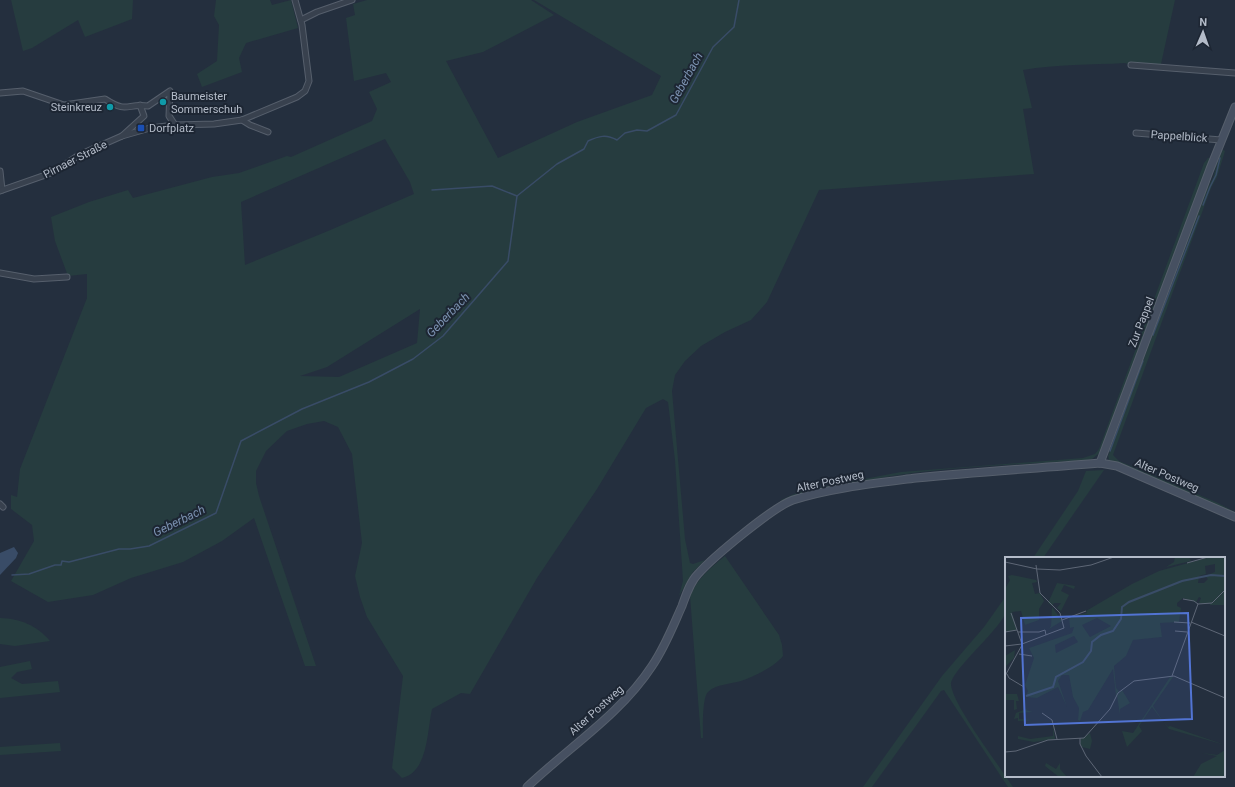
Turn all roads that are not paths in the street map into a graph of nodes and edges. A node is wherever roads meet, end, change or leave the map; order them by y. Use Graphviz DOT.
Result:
graph roads {
  1 [pos="295,0"];
  2 [pos="352,0"];
  3 [pos="301,20"];
  4 [pos="1131,66"];
  5 [pos="1235,73"];
  6 [pos="0,93"];
  7 [pos="140,105"];
  8 [pos="1235,107"];
  9 [pos="242,120"];
  10 [pos="175,125"];
  11 [pos="268,132"];
  12 [pos="1136,133"];
  13 [pos="122,136"];
  14 [pos="1221,140"];
  15 [pos="0,171"];
  16 [pos="1,191"];
  17 [pos="0,273"];
  18 [pos="67,277"];
  19 [pos="1100,463"];
  20 [pos="1235,517"];
  21 [pos="527,787"];
  1 -- 3 [label="street"];
  2 -- 3 [label="street"];
  3 -- 9 [label="street, Pirnaer Straße"];
  4 -- 5 [label="street"];
  6 -- 7 [label="street"];
  7 -- 10 [label="street"];
  7 -- 13 [label="street"];
  8 -- 14 [label="street, Zur Pappel"];
  9 -- 10 [label="street, Pirnaer Straße"];
  9 -- 11 [label="street"];
  10 -- 13 [label="street, Pirnaer Straße"];
  12 -- 14 [label="street, Pappelblick"];
  13 -- 16 [label="street, Pirnaer Straße"];
  14 -- 19 [label="street, Zur Pappel"];
  15 -- 16 [label="street"];
  17 -- 18 [label="street"];
  19 -- 20 [label="street, Alter Postweg"];
  19 -- 21 [label="street, Alter Postweg"];
}
